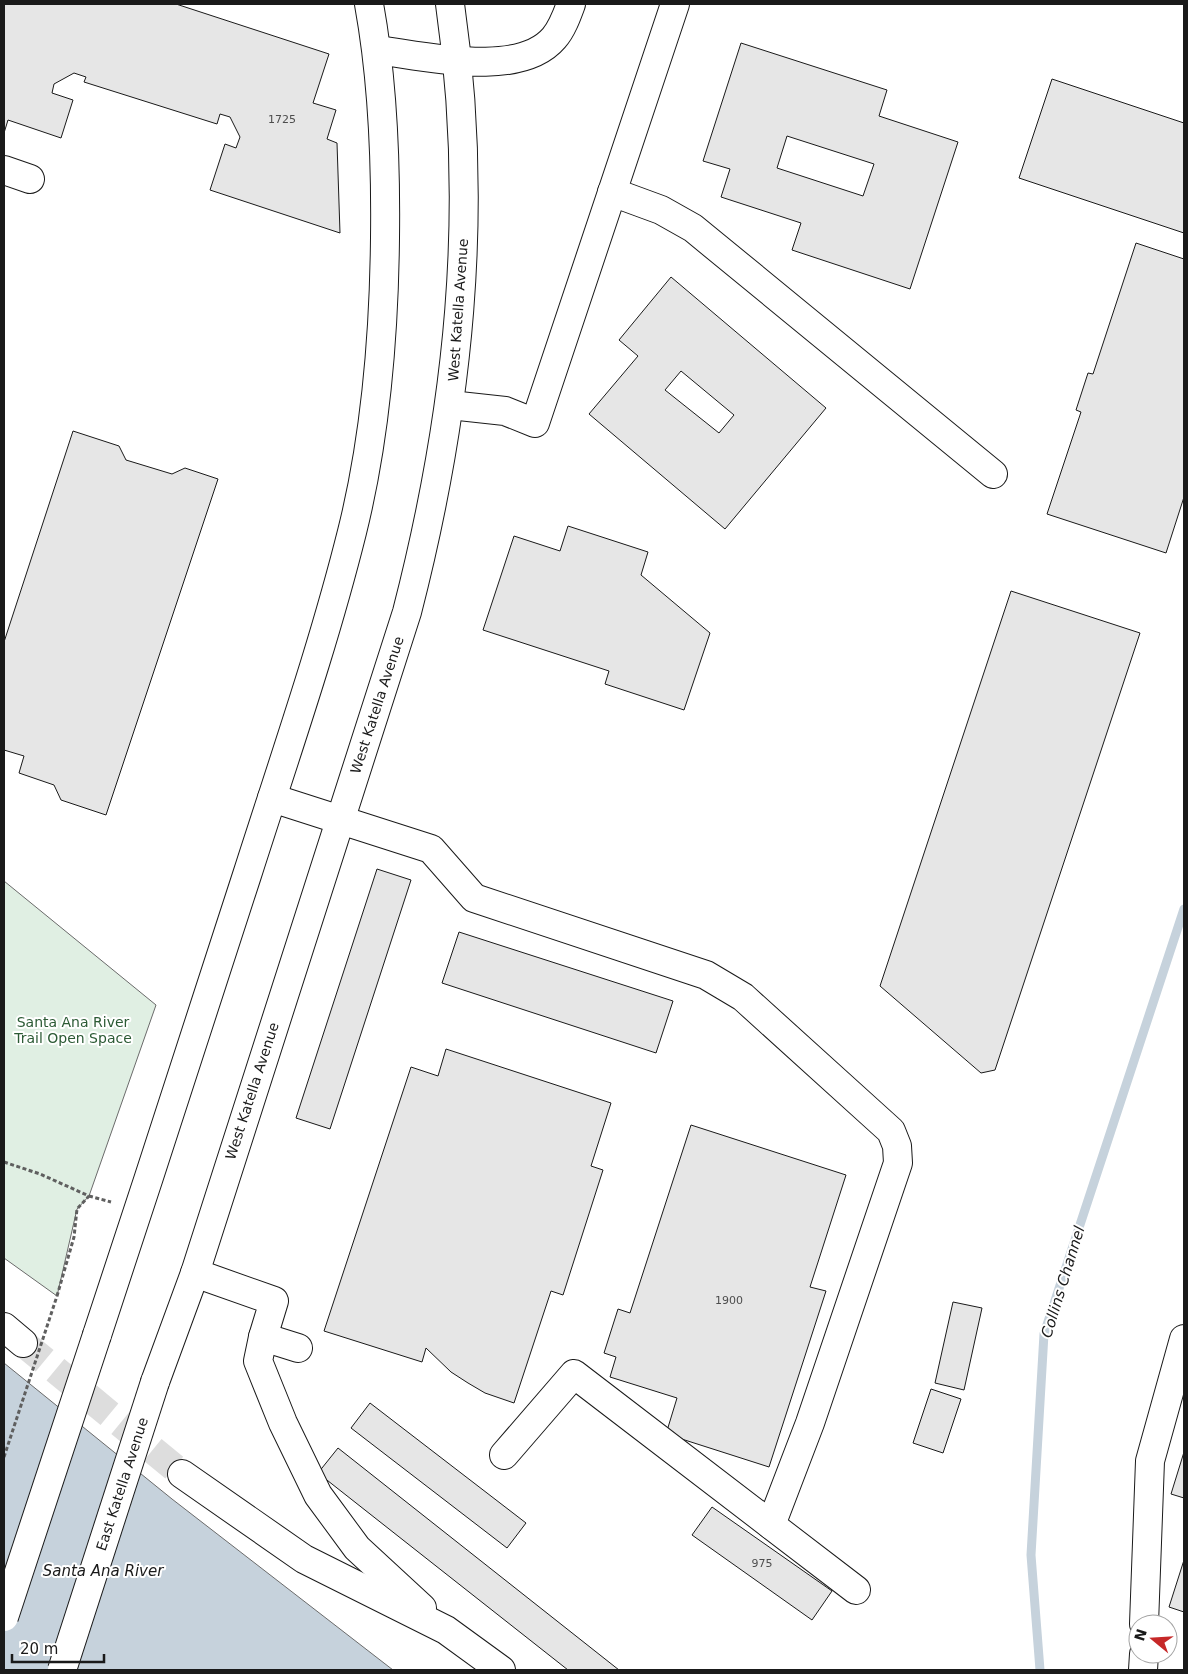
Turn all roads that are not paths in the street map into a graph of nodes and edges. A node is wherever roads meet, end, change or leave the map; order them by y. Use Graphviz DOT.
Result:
graph roads {
  1 [pos="369,4"];
  2 [pos="450,4"];
  3 [pos="571,4"];
  4 [pos="675,4"];
  5 [pos="377,50"];
  6 [pos="458,60"];
  7 [pos="4,170"];
  8 [pos="30,179"];
  9 [pos="612,192"];
  10 [pos="450,405"];
  11 [pos="993,474"];
  12 [pos="272,798"];
  13 [pos="340,820"];
  14 [pos="195,1273"];
  15 [pos="263,1337"];
  16 [pos="1184,1339"];
  17 [pos="298,1348"];
  18 [pos="155,1382"];
  19 [pos="504,1455"];
  20 [pos="182,1474"];
  21 [pos="771,1526"];
  22 [pos="856,1590"];
  23 [pos="1144,1614"];
  24 [pos="4,1617"];
  25 [pos="446,1630"];
  26 [pos="62,1670"];
  27 [pos="501,1670"];
  1 -- 5 [label="main road"];
  2 -- 6 [label="main road, West Katella Avenue"];
  3 -- 6 [label="main road"];
  4 -- 9 [label="main road"];
  5 -- 6 [label="main road"];
  5 -- 12 [label="main road"];
  6 -- 10 [label="main road, West Katella Avenue"];
  7 -- 8 [label="main road"];
  9 -- 10 [label="main road"];
  9 -- 11 [label="main road"];
  10 -- 13 [label="main road, West Katella Avenue"];
  12 -- 13 [label="main road"];
  12 -- 24 [label="main road, bridge"];
  13 -- 14 [label="main road, West Katella Avenue"];
  13 -- 21 [label="main road"];
  14 -- 15 [label="main road"];
  14 -- 18 [label="main road, West Katella Avenue"];
  15 -- 17 [label="main road"];
  15 -- 25 [label="main road"];
  16 -- 23 [label="main road"];
  18 -- 26 [label="main road, East Katella Avenue, bridge"];
  19 -- 21 [label="main road"];
  20 -- 25 [label="main road"];
  21 -- 22 [label="main road"];
  25 -- 27 [label="main road"];
}
